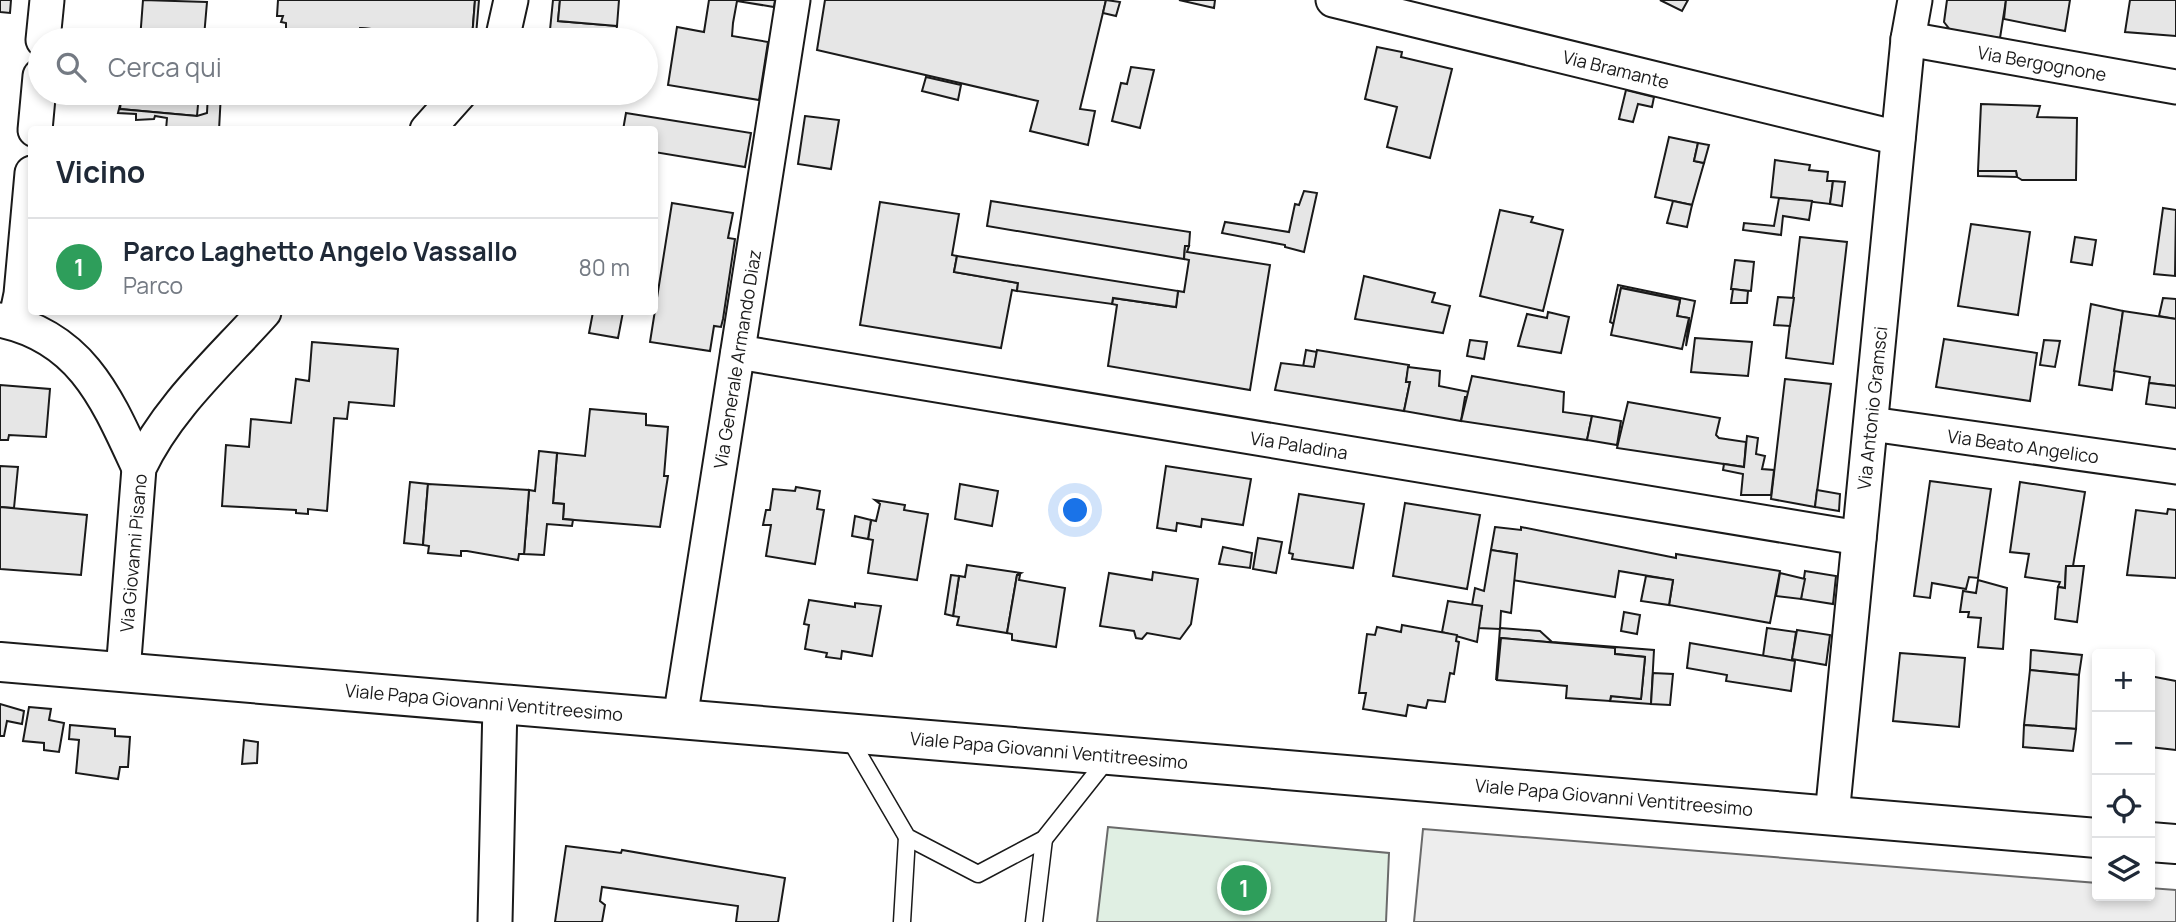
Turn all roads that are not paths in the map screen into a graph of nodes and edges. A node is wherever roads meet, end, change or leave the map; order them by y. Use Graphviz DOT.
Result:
graph roads {
  1 [pos="47,0"];
  2 [pos="511,0"];
  3 [pos="793,0"];
  4 [pos="1333,0"];
  5 [pos="1915,0"];
  6 [pos="44,28"];
  7 [pos="505,28"];
  8 [pos="1908,38"];
  9 [pos="2176,87"];
  10 [pos="38,105"];
  11 [pos="449,105"];
  12 [pos="36,126"];
  13 [pos="431,126"];
  14 [pos="1899,138"];
  15 [pos="28,217"];
  16 [pos="261,315"];
  17 [pos="7,322"];
  18 [pos="738,352"];
  19 [pos="1871,424"];
  20 [pos="2176,467"];
  21 [pos="139,468"];
  22 [pos="1859,537"];
  23 [pos="0,662"];
  24 [pos="123,672"];
  25 [pos="500,704"];
  26 [pos="680,719"];
  27 [pos="846,733"];
  28 [pos="1110,755"];
  29 [pos="1832,816"];
  30 [pos="907,837"];
  31 [pos="2092,838"];
  32 [pos="1044,839"];
  33 [pos="2155,842"];
  34 [pos="2176,844"];
  35 [pos="495,922"];
  36 [pos="902,922"];
  37 [pos="1034,922"];
  1 -- 6 [label="street"];
  2 -- 7 [label="street"];
  3 -- 18 [label="street, Via Generale Armando Diaz"];
  4 -- 14 [label="street, Via Bramante"];
  5 -- 8 [label="street, Via Antonio Gramsci"];
  8 -- 9 [label="street, Via Bergognone"];
  8 -- 14 [label="street, Via Antonio Gramsci"];
  10 -- 12 [label="street"];
  11 -- 13 [label="street"];
  14 -- 19 [label="street, Via Antonio Gramsci"];
  15 -- 17 [label="street"];
  16 -- 21 [label="street, Via Giovanni Pisano"];
  17 -- 21 [label="street"];
  18 -- 22 [label="street, Via Paladina"];
  18 -- 26 [label="street, Via Generale Armando Diaz"];
  19 -- 20 [label="street, Via Beato Angelico"];
  19 -- 22 [label="street, Via Antonio Gramsci"];
  21 -- 24 [label="street, Via Giovanni Pisano"];
  22 -- 29 [label="street, Via Antonio Gramsci"];
  23 -- 24 [label="street, Viale Papa Giovanni Ventitreesimo"];
  24 -- 25 [label="street, Viale Papa Giovanni Ventitreesimo"];
  25 -- 26 [label="street, Viale Papa Giovanni Ventitreesimo"];
  25 -- 35 [label="street"];
  26 -- 27 [label="street, Viale Papa Giovanni Ventitreesimo"];
  27 -- 28 [label="street, Viale Papa Giovanni Ventitreesimo"];
  27 -- 30 [label="lane"];
  28 -- 29 [label="street, Viale Papa Giovanni Ventitreesimo"];
  28 -- 32 [label="lane"];
  29 -- 31 [label="street, Viale Papa Giovanni Ventitreesimo"];
  30 -- 32 [label="lane"];
  30 -- 36 [label="lane"];
  32 -- 37 [label="lane"];
  33 -- 34 [label="street"];
}
